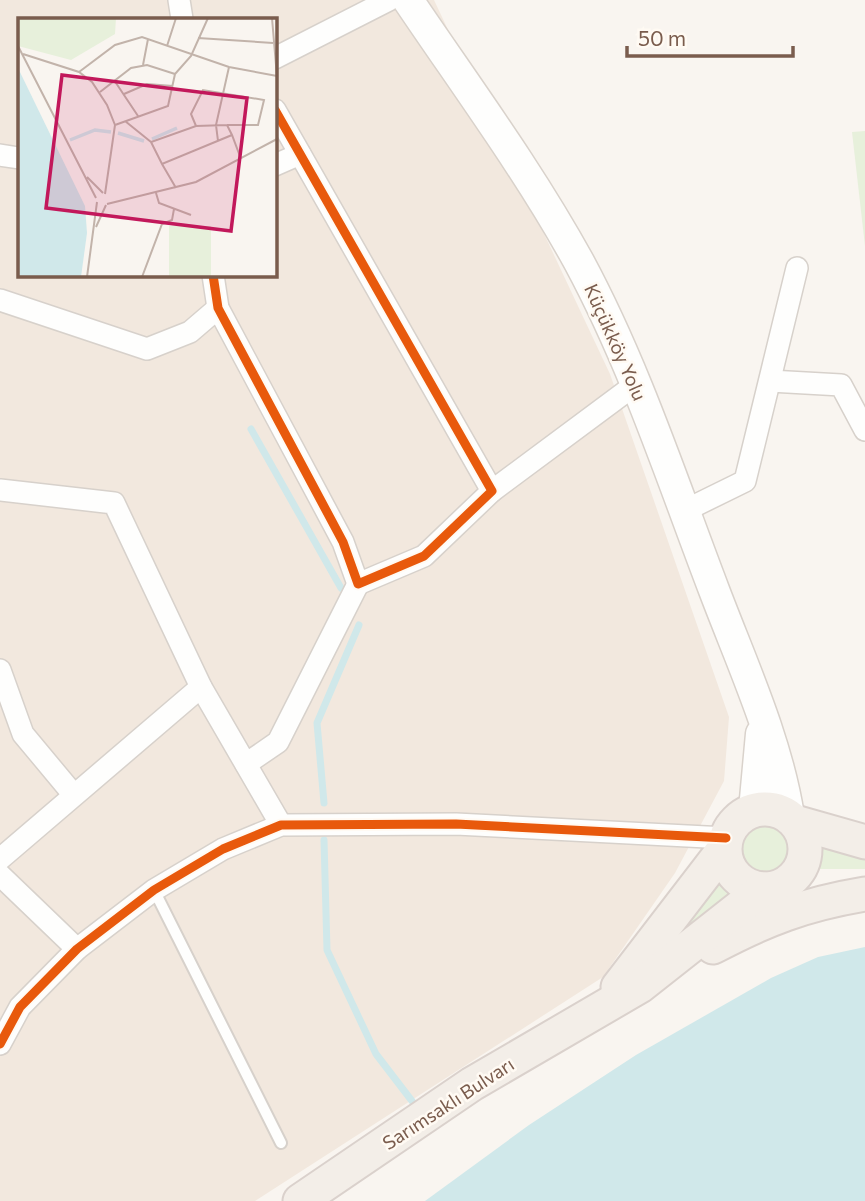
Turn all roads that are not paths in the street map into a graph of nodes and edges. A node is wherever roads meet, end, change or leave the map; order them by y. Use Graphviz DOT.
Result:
graph roads {
  1 [pos="179,0"];
  2 [pos="389,0"];
  3 [pos="408,0"];
  4 [pos="182,18"];
  5 [pos="276,57"];
  6 [pos="276,112"];
  7 [pos="300,154"];
  8 [pos="0,155"];
  9 [pos="18,158"];
  10 [pos="276,165"];
  11 [pos="797,268"];
  12 [pos="214,276"];
  13 [pos="0,300"];
  14 [pos="218,308"];
  15 [pos="770,381"];
  16 [pos="636,384"];
  17 [pos="865,429"];
  18 [pos="0,490"];
  19 [pos="492,491"];
  20 [pos="684,511"];
  21 [pos="358,584"];
  22 [pos="0,670"];
  23 [pos="201,687"];
  24 [pos="761,716"];
  25 [pos="246,764"];
  26 [pos="73,794"];
  27 [pos="754,810"];
  28 [pos="792,819"];
  29 [pos="281,825"];
  30 [pos="865,842"];
  31 [pos="725,844"];
  32 [pos="0,859"];
  33 [pos="0,874"];
  34 [pos="865,879"];
  35 [pos="775,886"];
  36 [pos="154,890"];
  37 [pos="865,894"];
  38 [pos="77,949"];
  39 [pos="640,986"];
  40 [pos="600,1012"];
  41 [pos="0,1044"];
  42 [pos="281,1143"];
  43 [pos="300,1201"];
  1 -- 4 [label="street"];
  2 -- 5 [label="street"];
  3 -- 16 [label="main road, Küçükköy Yolu"];
  6 -- 7 [label="street"];
  7 -- 10 [label="street"];
  7 -- 19 [label="street"];
  8 -- 9 [label="street"];
  11 -- 15 [label="street"];
  12 -- 14 [label="street"];
  13 -- 14 [label="street"];
  14 -- 21 [label="street"];
  15 -- 17 [label="street"];
  15 -- 20 [label="street"];
  16 -- 19 [label="street"];
  16 -- 20 [label="main road, Küçükköy Yolu"];
  18 -- 23 [label="street"];
  19 -- 21 [label="street"];
  20 -- 24 [label="main road, Küçükköy Yolu"];
  21 -- 25 [label="street"];
  22 -- 26 [label="street"];
  23 -- 25 [label="street"];
  23 -- 26 [label="street"];
  24 -- 27 [label="main road, Küçükköy Yolu"];
  24 -- 28 [label="main road, Küçükköy Yolu"];
  25 -- 29 [label="street"];
  26 -- 32 [label="street"];
  27 -- 28 [label="main road"];
  27 -- 31 [label="main road"];
  28 -- 30 [label="main road"];
  28 -- 35 [label="main road"];
  29 -- 31 [label="street"];
  29 -- 36 [label="street"];
  31 -- 35 [label="main road"];
  31 -- 40 [label="main road, Sarımsaklı Bulvarı"];
  33 -- 38 [label="street"];
  34 -- 35 [label="main road"];
  35 -- 39 [label="main road, Sarımsaklı Bulvarı"];
  36 -- 38 [label="street"];
  36 -- 42 [label="lane"];
  37 -- 39 [label="main road"];
  38 -- 41 [label="street"];
  39 -- 40 [label="main road, Sarımsaklı Bulvarı"];
  40 -- 43 [label="main road, Sarımsaklı Bulvarı"];
}
